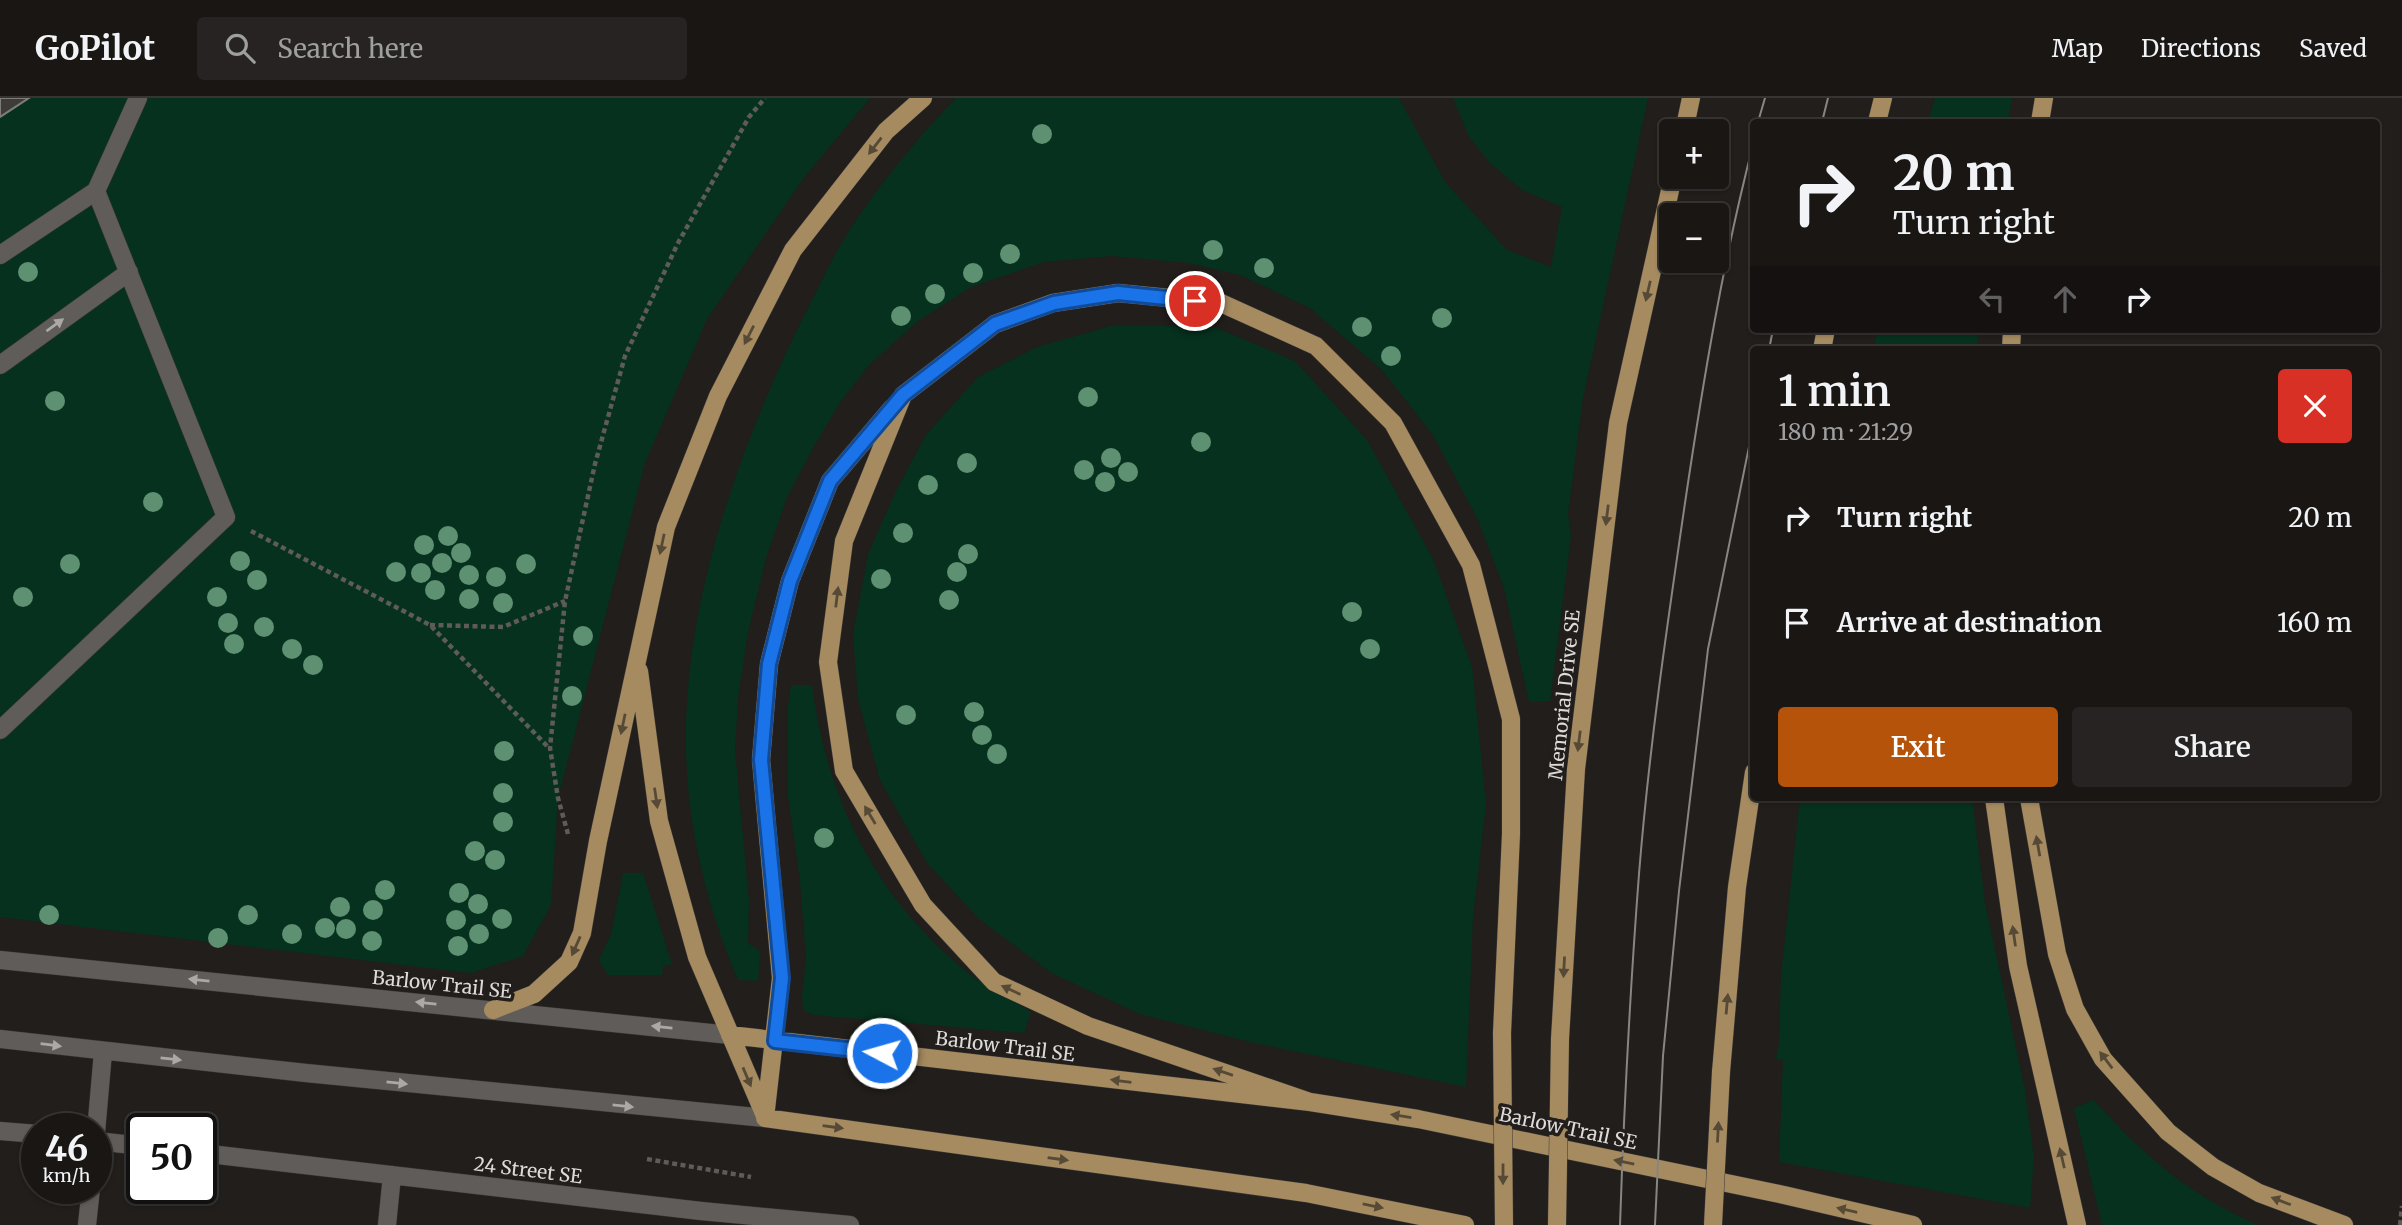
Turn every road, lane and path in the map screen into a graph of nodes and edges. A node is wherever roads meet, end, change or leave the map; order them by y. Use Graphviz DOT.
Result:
graph roads {
  1 [pos="138,98"];
  2 [pos="765,98"];
  3 [pos="923,98"];
  4 [pos="1691,98"];
  5 [pos="1883,98"];
  6 [pos="2044,98"];
  7 [pos="1687,119"];
  8 [pos="1878,119"];
  9 [pos="2040,119"];
  10 [pos="1670,189"];
  11 [pos="96,191"];
  12 [pos="0,255"];
  13 [pos="129,272"];
  14 [pos="0,365"];
  15 [pos="903,395"];
  16 [pos="226,517"];
  17 [pos="565,601"];
  18 [pos="430,625"];
  19 [pos="638,657"];
  20 [pos="0,730"];
  21 [pos="550,748"];
  22 [pos="1750,799"];
  23 [pos="1994,801"];
  24 [pos="2030,801"];
  25 [pos="569,838"];
  26 [pos="0,960"];
  27 [pos="494,1010"];
  28 [pos="730,1035"];
  29 [pos="0,1039"];
  30 [pos="775,1041"];
  31 [pos="103,1052"];
  32 [pos="1310,1102"];
  33 [pos="98,1113"];
  34 [pos="765,1118"];
  35 [pos="0,1130"];
  36 [pos="21,1133"];
  37 [pos="217,1155"];
  38 [pos="647,1159"];
  39 [pos="392,1175"];
  40 [pos="751,1177"];
  41 [pos="89,1204"];
  42 [pos="2402,1206"];
  43 [pos="700,1218"];
  44 [pos="87,1225"];
  45 [pos="387,1225"];
  46 [pos="850,1225"];
  47 [pos="1465,1225"];
  48 [pos="1504,1225"];
  49 [pos="1557,1225"];
  50 [pos="1713,1225"];
  51 [pos="1913,1225"];
  52 [pos="2077,1225"];
  53 [pos="2344,1225"];
  54 [pos="2400,1225"];
  1 -- 11 [label="street"];
  2 -- 17 [label="path"];
  3 -- 19 [label="main road, one-way"];
  4 -- 7 [label="main road"];
  5 -- 8 [label="main road"];
  6 -- 9 [label="main road"];
  10 -- 49 [label="main road, Memorial Drive SE, one-way, bridge"];
  11 -- 12 [label="street"];
  11 -- 13 [label="street"];
  14 -- 13 [label="street, one-way"];
  13 -- 16 [label="street"];
  15 -- 30 [label="main road"];
  32 -- 15 [label="main road, one-way"];
  15 -- 48 [label="main road, one-way, bridge"];
  16 -- 18 [label="path"];
  16 -- 20 [label="street"];
  17 -- 18 [label="path"];
  17 -- 21 [label="path"];
  18 -- 21 [label="path"];
  19 -- 27 [label="main road, one-way"];
  19 -- 28 [label="main road, one-way"];
  21 -- 25 [label="path"];
  50 -- 22 [label="main road, one-way, bridge"];
  52 -- 23 [label="main road, one-way"];
  53 -- 24 [label="main road, one-way"];
  27 -- 26 [label="street, Barlow Trail SE, one-way"];
  28 -- 27 [label="street, Barlow Trail SE, one-way"];
  28 -- 30 [label="main road, Barlow Trail SE"];
  28 -- 34 [label="main road, one-way"];
  29 -- 31 [label="street, one-way"];
  32 -- 30 [label="main road, Barlow Trail SE, one-way"];
  30 -- 34 [label="main road"];
  31 -- 33 [label="street"];
  31 -- 34 [label="street, one-way"];
  51 -- 32 [label="main road, Barlow Trail SE, one-way"];
  34 -- 47 [label="main road, one-way"];
  35 -- 36 [label="street"];
  37 -- 39 [label="street, 24 Street SE"];
  38 -- 40 [label="path"];
  39 -- 43 [label="street, 24 Street SE"];
  39 -- 45 [label="street"];
  41 -- 44 [label="street"];
  42 -- 54 [label="path"];
  43 -- 46 [label="street, 24 Street SE"];
}
